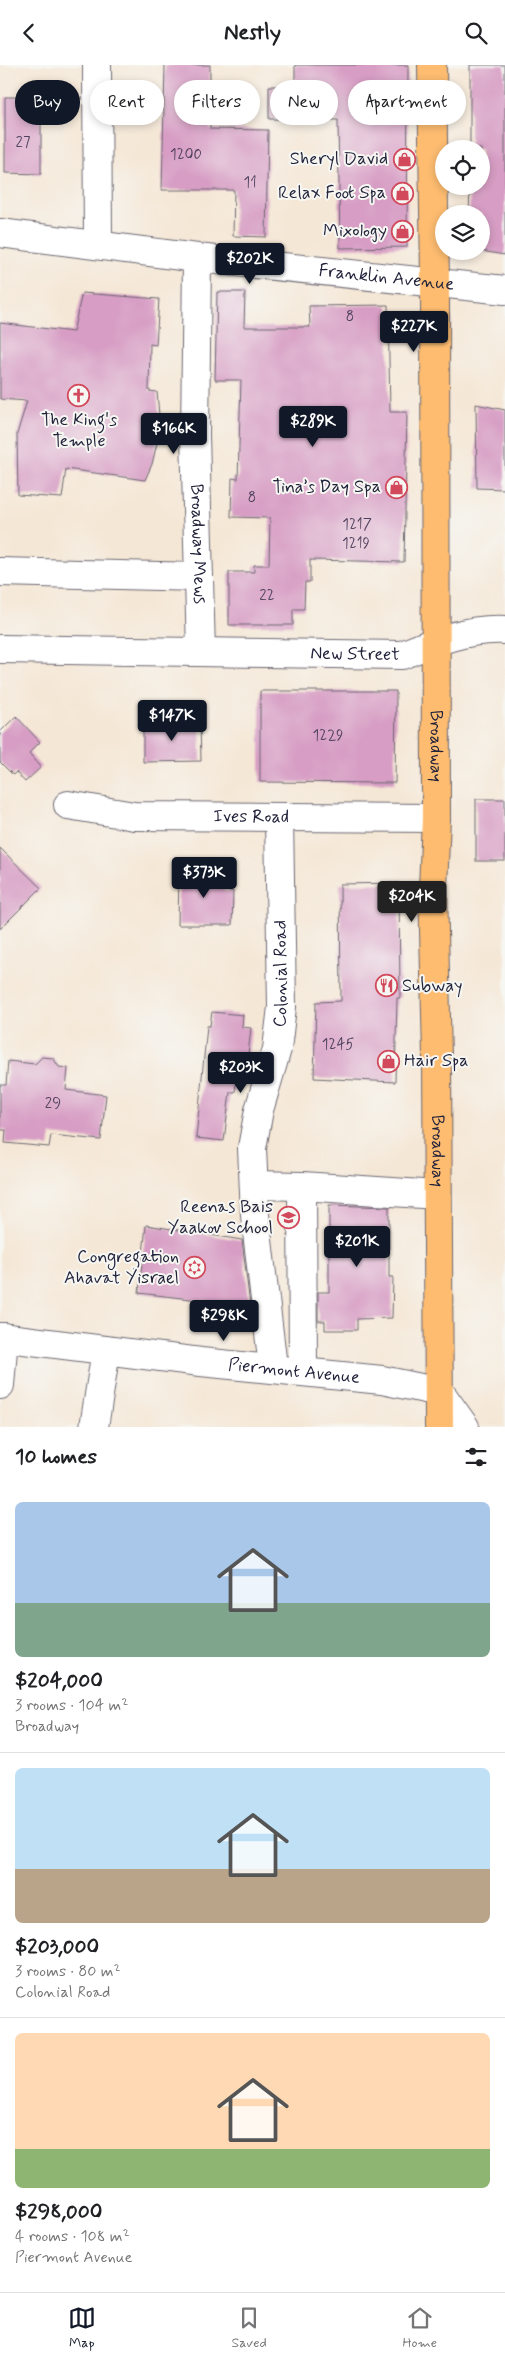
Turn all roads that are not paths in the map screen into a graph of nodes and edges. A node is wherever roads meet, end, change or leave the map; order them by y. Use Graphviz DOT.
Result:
graph roads {
  1 [pos="97,65"];
  2 [pos="432,65"];
  3 [pos="0,233"];
  4 [pos="98,244"];
  5 [pos="197,258"];
  6 [pos="435,283"];
  7 [pos="505,290"];
  8 [pos="0,572"];
  9 [pos="199,577"];
  10 [pos="505,630"];
  11 [pos="436,641"];
  12 [pos="0,649"];
  13 [pos="200,651"];
  14 [pos="68,805"];
  15 [pos="280,817"];
  16 [pos="436,818"];
  17 [pos="254,1185"];
  18 [pos="302,1186"];
  19 [pos="437,1195"];
  20 [pos="2,1337"];
  21 [pos="106,1350"];
  22 [pos="273,1367"];
  23 [pos="304,1371"];
  24 [pos="0,1385"];
  25 [pos="440,1392"];
  26 [pos="94,1427"];
  27 [pos="439,1427"];
  28 [pos="465,1427"];
  1 -- 4 [label="street"];
  2 -- 6 [label="main road, Broadway"];
  3 -- 4 [label="street, Franklin Avenue"];
  4 -- 5 [label="street, Franklin Avenue"];
  5 -- 6 [label="street, Franklin Avenue"];
  5 -- 9 [label="street, Broadway Mews"];
  6 -- 7 [label="street, Franklin Avenue"];
  6 -- 11 [label="main road, Broadway"];
  8 -- 9 [label="street"];
  9 -- 13 [label="street, Broadway Mews"];
  10 -- 11 [label="street, New Street"];
  11 -- 13 [label="street, New Street"];
  11 -- 16 [label="main road, Broadway"];
  12 -- 13 [label="street, New Street"];
  14 -- 15 [label="street, Ives Road"];
  15 -- 16 [label="street, Ives Road"];
  15 -- 17 [label="street, Colonial Road"];
  16 -- 19 [label="main road, Broadway"];
  17 -- 18 [label="street"];
  17 -- 22 [label="street, Colonial Road"];
  18 -- 19 [label="street"];
  18 -- 23 [label="street"];
  19 -- 25 [label="main road, Broadway"];
  20 -- 21 [label="street, Piermont Avenue"];
  20 -- 24 [label="street"];
  21 -- 22 [label="street, Piermont Avenue"];
  21 -- 26 [label="street"];
  22 -- 23 [label="street, Piermont Avenue"];
  23 -- 25 [label="street, Piermont Avenue"];
  25 -- 27 [label="main road, Broadway"];
  25 -- 28 [label="street"];
}
